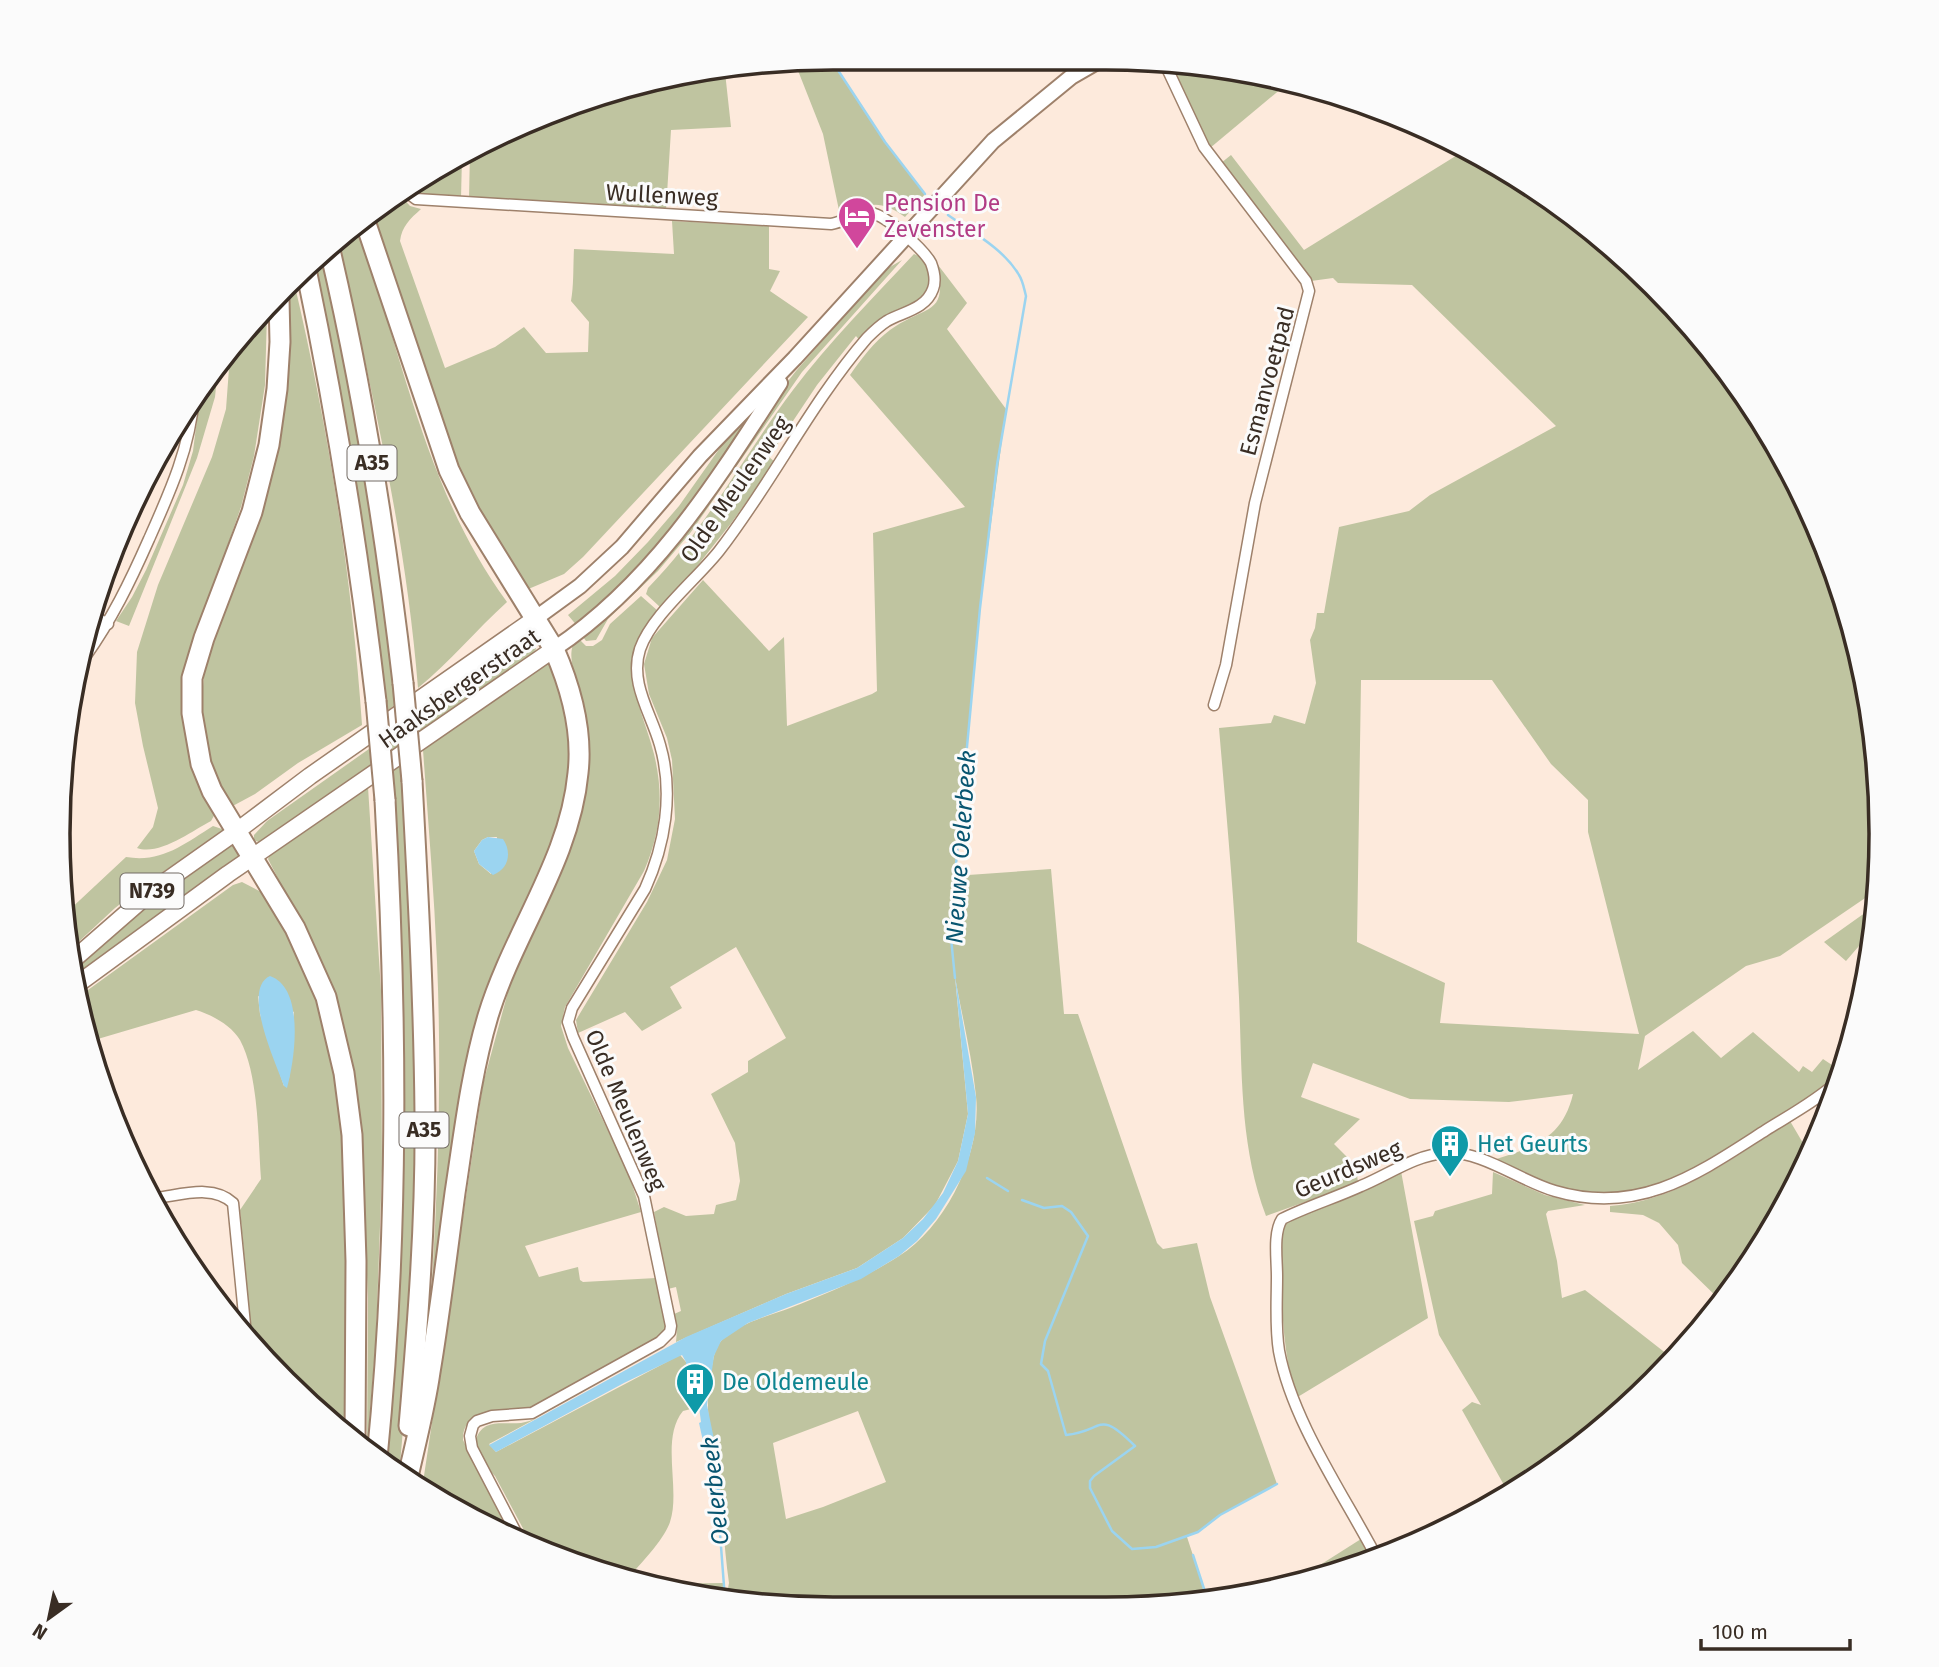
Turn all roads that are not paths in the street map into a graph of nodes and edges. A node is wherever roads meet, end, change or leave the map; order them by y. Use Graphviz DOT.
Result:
graph roads {
  1 [pos="1083,70"];
  2 [pos="1170,74"];
  3 [pos="412,197"];
  4 [pos="368,229"];
  5 [pos="906,237"];
  6 [pos="331,258"];
  7 [pos="308,280"];
  8 [pos="279,309"];
  9 [pos="795,358"];
  10 [pos="191,421"];
  11 [pos="536,618"];
  12 [pos="101,620"];
  13 [pos="108,624"];
  14 [pos="94,644"];
  15 [pos="554,649"];
  16 [pos="1214,705"];
  17 [pos="237,831"];
  18 [pos="253,857"];
  19 [pos="80,954"];
  20 [pos="85,979"];
  21 [pos="1823,1092"];
  22 [pos="163,1197"];
  23 [pos="244,1319"];
  24 [pos="355,1428"];
  25 [pos="378,1446"];
  26 [pos="406,1466"];
  27 [pos="408,1467"];
  28 [pos="512,1526"];
  29 [pos="1372,1548"];
  1 -- 5 [label="main road, Haaksbergerstraat / N739"];
  2 -- 16 [label="street, Esmanvoetpad"];
  3 -- 5 [label="street, Wullenweg"];
  4 -- 11 [label="highway, A35"];
  5 -- 9 [label="main road, Haaksbergerstraat / N739"];
  5 -- 28 [label="street, Olde Meulenweg"];
  6 -- 26 [label="highway, A35, bridge"];
  7 -- 25 [label="highway, A35, bridge"];
  8 -- 17 [label="highway"];
  9 -- 11 [label="main road, Haaksbergerstraat / N739"];
  9 -- 15 [label="main road, Haaksbergerstraat / N739"];
  10 -- 13 [label="street"];
  11 -- 15 [label="highway, A35"];
  11 -- 17 [label="main road, Haaksbergerstraat / N739"];
  12 -- 13 [label="street"];
  13 -- 14 [label="street"];
  15 -- 18 [label="main road, Haaksbergerstraat / N739"];
  15 -- 27 [label="highway, A35"];
  17 -- 18 [label="highway"];
  17 -- 19 [label="main road, Haaksbergerstraat / N739"];
  18 -- 20 [label="main road, Haaksbergerstraat / N739"];
  18 -- 24 [label="highway"];
  21 -- 29 [label="street, Geurdsweg"];
  22 -- 23 [label="street"];
}
